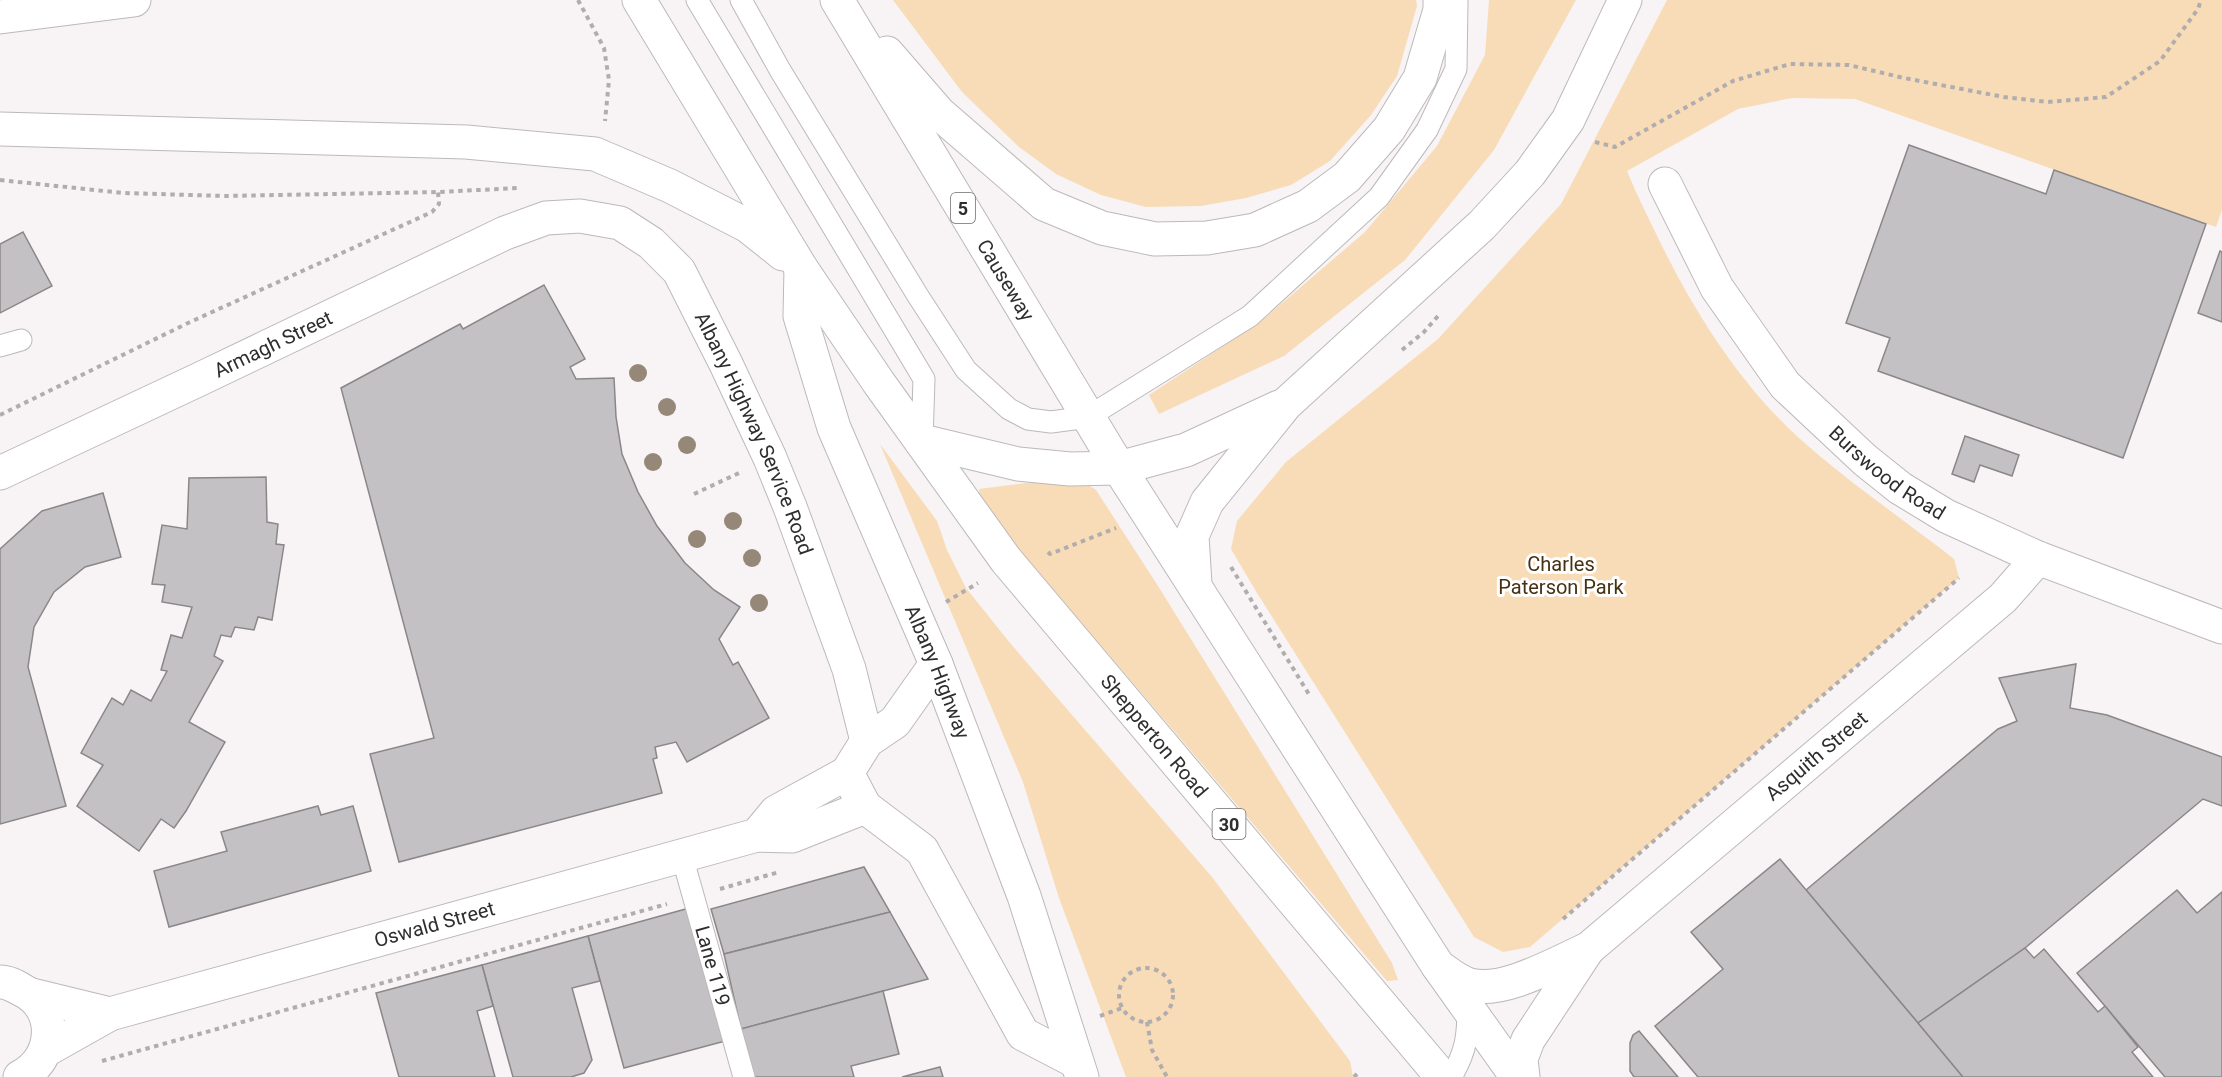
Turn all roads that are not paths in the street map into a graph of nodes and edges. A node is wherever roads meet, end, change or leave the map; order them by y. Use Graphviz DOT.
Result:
graph roads {
  1 [pos="134,0"];
  2 [pos="639,0"];
  3 [pos="697,0"];
  4 [pos="741,0"];
  5 [pos="839,0"];
  6 [pos="1440,0"];
  7 [pos="1457,0"];
  8 [pos="1625,0"];
  9 [pos="0,17"];
  10 [pos="0,129"];
  11 [pos="1665,184"];
  12 [pos="546,218"];
  13 [pos="801,268"];
  14 [pos="21,340"];
  15 [pos="0,346"];
  16 [pos="1286,404"];
  17 [pos="1088,417"];
  18 [pos="922,441"];
  19 [pos="1119,468"];
  20 [pos="0,473"];
  21 [pos="2038,558"];
  22 [pos="1195,589"];
  23 [pos="2222,627"];
  24 [pos="936,664"];
  25 [pos="867,741"];
  26 [pos="847,773"];
  27 [pos="865,807"];
  28 [pos="757,835"];
  29 [pos="682,856"];
  30 [pos="1588,949"];
  31 [pos="1438,966"];
  32 [pos="10,983"];
  33 [pos="1468,1006"];
  34 [pos="110,1014"];
  35 [pos="36,1066"];
  36 [pos="1079,1069"];
  37 [pos="744,1077"];
  38 [pos="1442,1077"];
  39 [pos="1452,1077"];
  40 [pos="1517,1077"];
  41 [pos="1522,1077"];
  1 -- 9 [label="main road"];
  2 -- 13 [label="main road"];
  3 -- 18 [label="lane"];
  4 -- 17 [label="lane"];
  5 -- 6 [label="main road"];
  5 -- 17 [label="main road, Causeway / 5"];
  7 -- 17 [label="lane"];
  8 -- 16 [label="main road"];
  10 -- 13 [label="main road"];
  11 -- 21 [label="main road, Burswood Road"];
  12 -- 20 [label="main road, Armagh Street"];
  12 -- 25 [label="main road, Albany Highway Service Road"];
  13 -- 18 [label="main road"];
  13 -- 24 [label="main road, Albany Highway"];
  14 -- 15 [label="lane"];
  16 -- 19 [label="main road"];
  16 -- 22 [label="main road"];
  17 -- 19 [label="main road, Causeway / 5"];
  18 -- 19 [label="main road"];
  18 -- 38 [label="main road, Shepperton Road / 30"];
  19 -- 22 [label="main road"];
  21 -- 23 [label="main road, Burswood Road"];
  21 -- 30 [label="main road, Asquith Street"];
  22 -- 31 [label="main road"];
  24 -- 25 [label="main road"];
  24 -- 36 [label="main road, Albany Highway"];
  25 -- 26 [label="main road"];
  26 -- 27 [label="main road"];
  26 -- 28 [label="main road"];
  27 -- 28 [label="main road, Oswald Street"];
  27 -- 36 [label="main road"];
  28 -- 29 [label="main road, Oswald Street"];
  29 -- 34 [label="main road, Oswald Street"];
  29 -- 37 [label="lane, Lane 119"];
  30 -- 31 [label="main road, Asquith Street"];
  30 -- 41 [label="main road, Asquith Street"];
  31 -- 33 [label="main road"];
  32 -- 34 [label="main road, Oswald Street"];
  32 -- 35 [label="main road"];
  33 -- 39 [label="lane"];
  33 -- 40 [label="main road"];
  34 -- 35 [label="main road, Oswald Street"];
}
